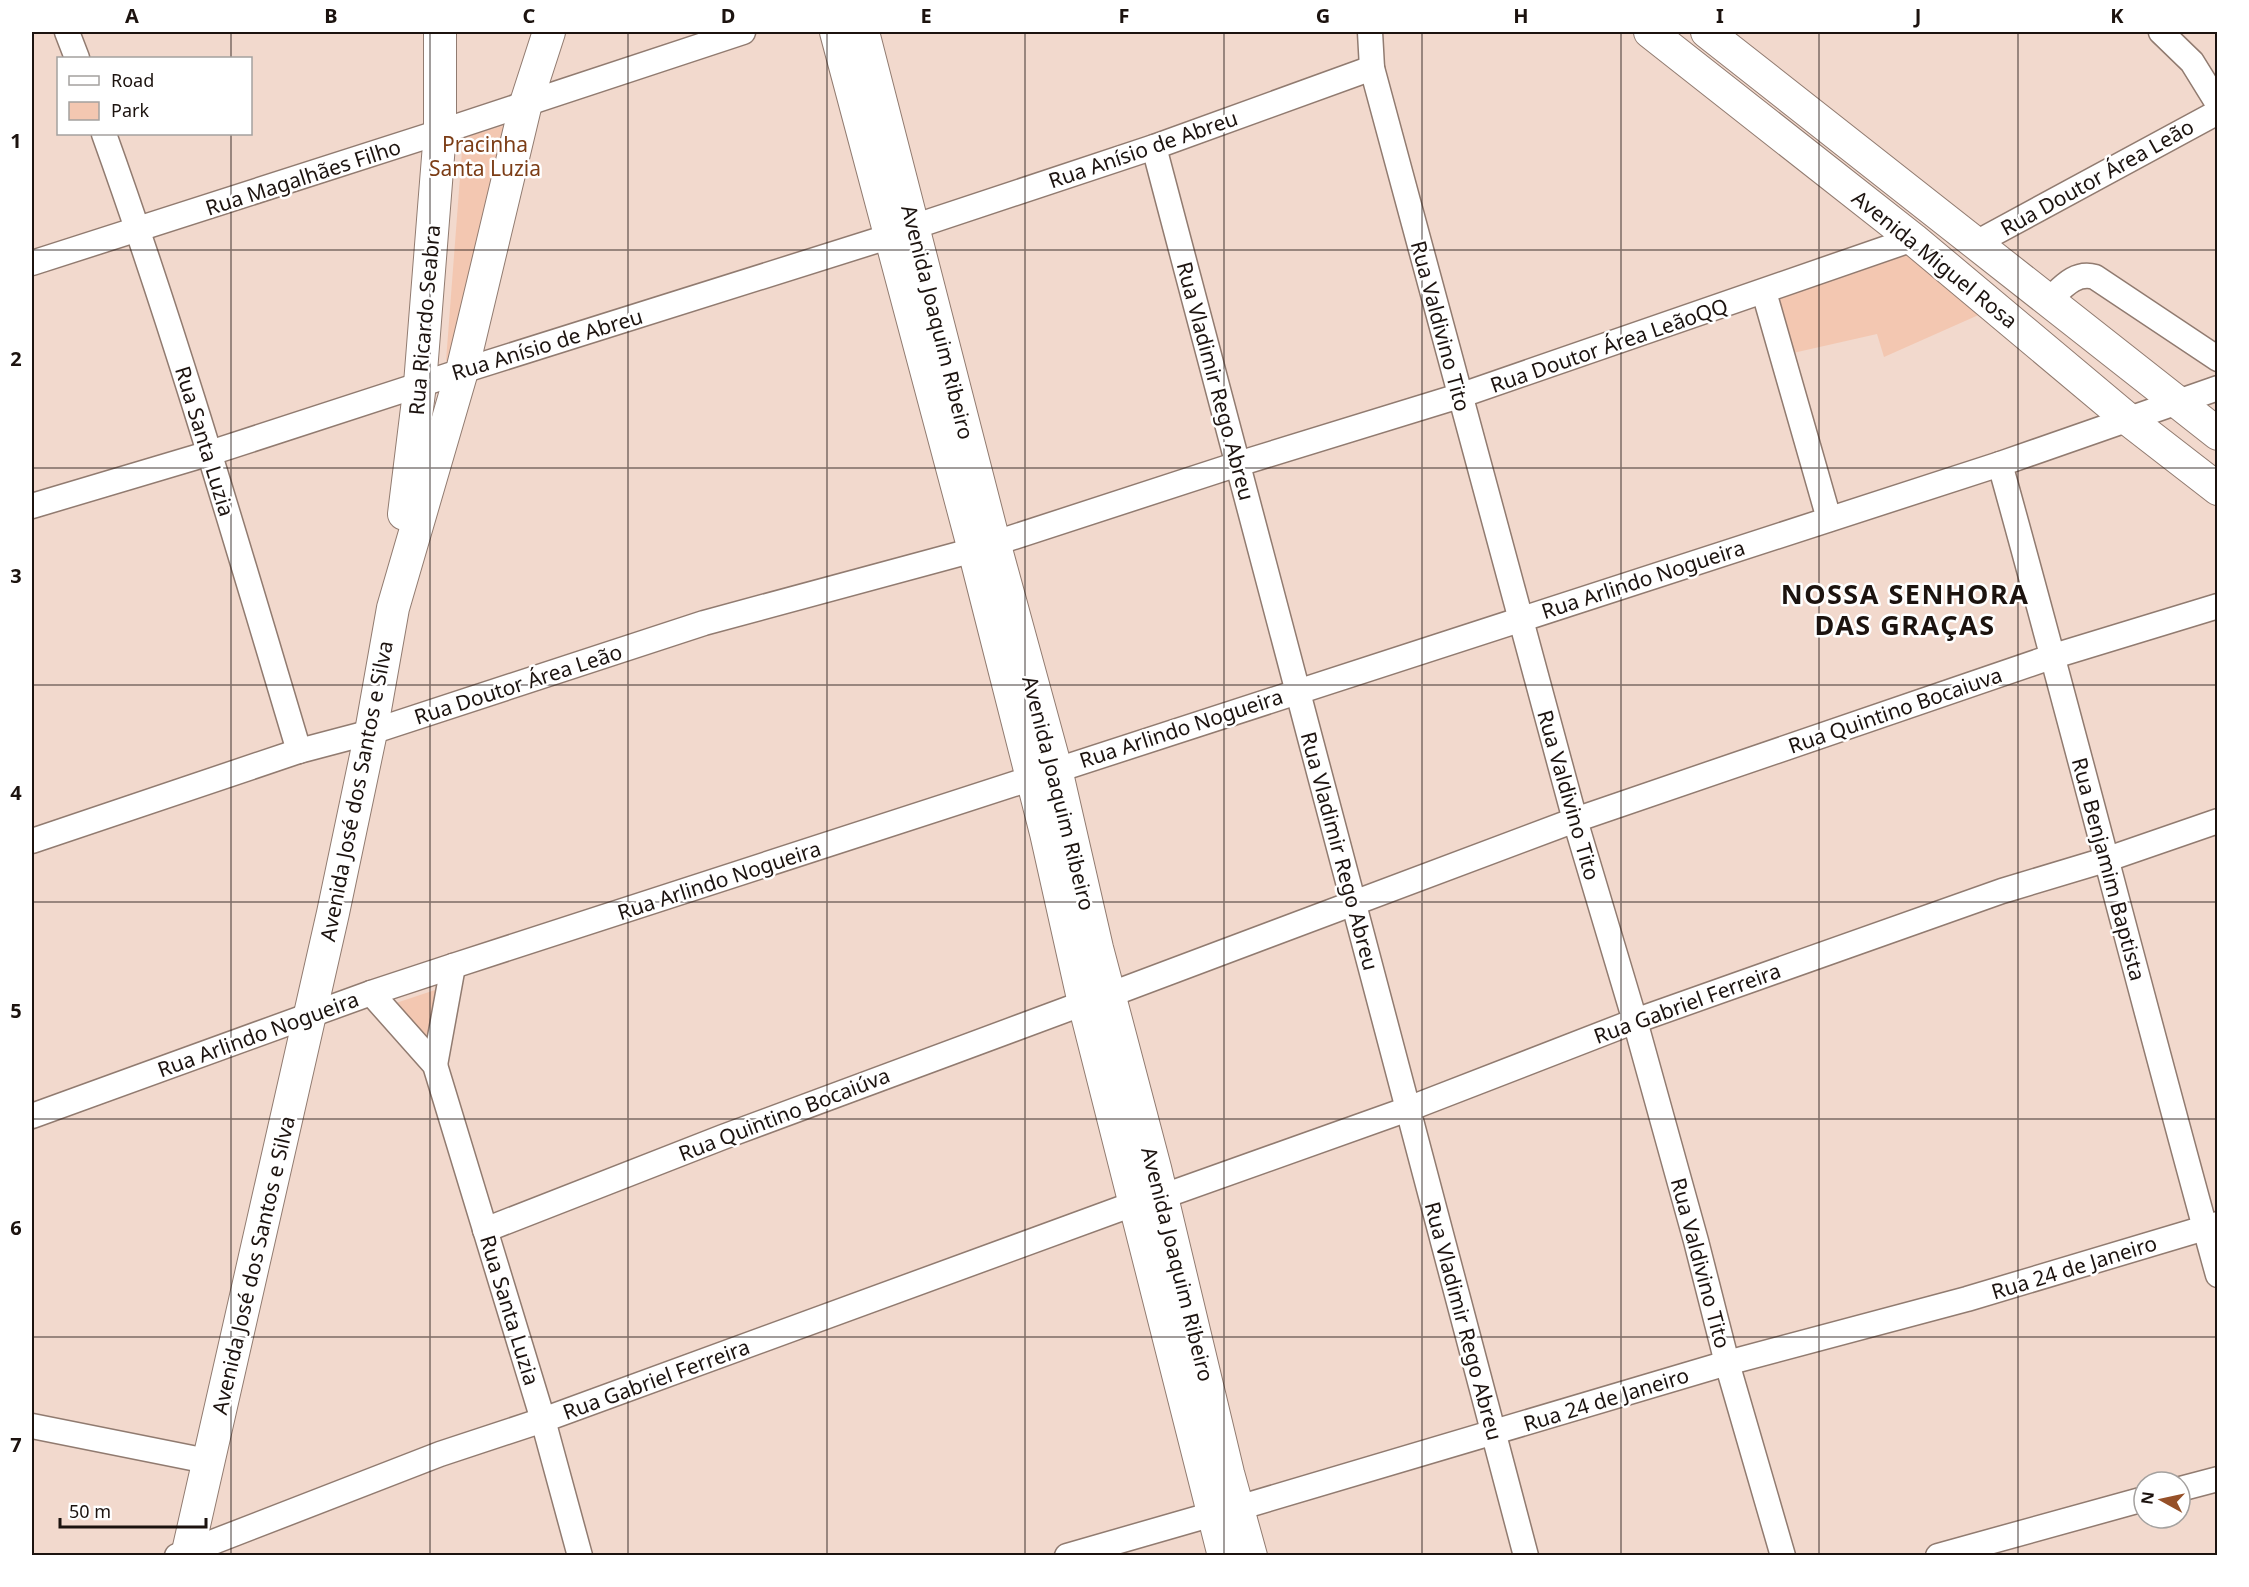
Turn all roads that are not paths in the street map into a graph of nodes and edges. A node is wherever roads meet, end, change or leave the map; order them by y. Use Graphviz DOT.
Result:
graph roads {
  1 [pos="67,32"];
  2 [pos="440,32"];
  3 [pos="549,32"];
  4 [pos="744,32"];
  5 [pos="837,32"];
  6 [pos="863,32"];
  7 [pos="1370,32"];
  8 [pos="1650,32"];
  9 [pos="1707,32"];
  10 [pos="2161,32"];
  11 [pos="76,57"];
  12 [pos="1372,68"];
  13 [pos="526,103"];
  14 [pos="2217,104"];
  15 [pos="2217,111"];
  16 [pos="440,132"];
  17 [pos="104,135"];
  18 [pos="1154,147"];
  19 [pos="138,230"];
  20 [pos="902,232"];
  21 [pos="1913,239"];
  22 [pos="1976,243"];
  23 [pos="32,262"];
  24 [pos="1764,292"];
  25 [pos="2049,300"];
  26 [pos="2217,359"];
  27 [pos="462,371"];
  28 [pos="420,384"];
  29 [pos="2217,388"];
  30 [pos="1460,396"];
  31 [pos="2178,401"];
  32 [pos="2129,420"];
  33 [pos="2217,434"];
  34 [pos="210,453"];
  35 [pos="1238,464"];
  36 [pos="2000,464"];
  37 [pos="2217,489"];
  38 [pos="32,506"];
  39 [pos="1829,519"];
  40 [pos="984,546"];
  41 [pos="2217,606"];
  42 [pos="393,608"];
  43 [pos="1520,619"];
  44 [pos="2054,656"];
  45 [pos="1298,690"];
  46 [pos="371,732"];
  47 [pos="299,752"];
  48 [pos="1044,774"];
  49 [pos="1575,820"];
  50 [pos="2217,821"];
  51 [pos="32,841"];
  52 [pos="2105,860"];
  53 [pos="1354,904"];
  54 [pos="453,966"];
  55 [pos="371,993"];
  56 [pos="1097,999"];
  57 [pos="309,1016"];
  58 [pos="1635,1021"];
  59 [pos="435,1065"];
  60 [pos="1408,1109"];
  61 [pos="32,1116"];
  62 [pos="1148,1200"];
  63 [pos="2211,1226"];
  64 [pos="485,1230"];
  65 [pos="2217,1275"];
  66 [pos="1727,1363"];
  67 [pos="543,1420"];
  68 [pos="32,1426"];
  69 [pos="1494,1433"];
  70 [pos="207,1461"];
  71 [pos="2217,1479"];
  72 [pos="2192,1486"];
  73 [pos="2132,1502"];
  74 [pos="1225,1511"];
  75 [pos="184,1554"];
  76 [pos="580,1556"];
  77 [pos="1067,1556"];
  78 [pos="1224,1556"];
  79 [pos="1251,1556"];
  80 [pos="1526,1556"];
  81 [pos="1783,1556"];
  82 [pos="1938,1556"];
  1 -- 11 [label="street"];
  2 -- 16 [label="main road, Rua Ricardo Seabra"];
  3 -- 13 [label="main road, Avenida José dos Santos e Silva"];
  4 -- 13 [label="street, Rua Magalhães Filho"];
  5 -- 20 [label="main road, Avenida Joaquim Ribeiro"];
  6 -- 20 [label="main road, Avenida Joaquim Ribeiro"];
  7 -- 12 [label="street, Rua Valdivino Tito"];
  8 -- 21 [label="main road, Avenida Miguel Rosa"];
  9 -- 22 [label="main road, Avenida Miguel Rosa"];
  10 -- 14 [label="street"];
  12 -- 18 [label="street, Rua Anísio de Abreu"];
  12 -- 30 [label="street, Rua Valdivino Tito"];
  13 -- 16 [label="street, Rua Magalhães Filho"];
  13 -- 27 [label="main road, Avenida José dos Santos e Silva"];
  15 -- 22 [label="street, Rua Doutor Área Leão"];
  16 -- 19 [label="street, Rua Magalhães Filho"];
  16 -- 28 [label="main road, Rua Ricardo Seabra"];
  17 -- 19 [label="street, Rua Santa Luzia"];
  18 -- 20 [label="street, Rua Anísio de Abreu"];
  18 -- 35 [label="street, Rua Vladimir Rego Abreu"];
  19 -- 23 [label="street, Rua Magalhães Filho"];
  19 -- 34 [label="street, Rua Santa Luzia"];
  20 -- 27 [label="street, Rua Anísio de Abreu"];
  20 -- 40 [label="main road, Avenida Joaquim Ribeiro"];
  21 -- 24 [label="street, Rua Doutor Área LeãoQQ"];
  21 -- 32 [label="main road, Avenida Miguel Rosa"];
  22 -- 25 [label="main road, Avenida Miguel Rosa"];
  24 -- 30 [label="street, Rua Doutor Área LeãoQQ"];
  24 -- 39 [label="street"];
  25 -- 26 [label="street"];
  25 -- 31 [label="main road, Avenida Miguel Rosa"];
  27 -- 28 [label="street, Rua Anísio de Abreu"];
  27 -- 42 [label="main road, Avenida José dos Santos e Silva"];
  28 -- 34 [label="street, Rua Anísio de Abreu"];
  28 -- 42 [label="main road, Rua Ricardo Seabra"];
  29 -- 31 [label="street"];
  30 -- 35 [label="street, Rua Doutor Área LeãoQQ"];
  30 -- 43 [label="street, Rua Valdivino Tito"];
  31 -- 32 [label="street, Rua Arlindo Nogueira"];
  31 -- 33 [label="main road, Avenida Miguel Rosa"];
  32 -- 36 [label="street, Rua Arlindo Nogueira"];
  32 -- 37 [label="main road, Avenida Miguel Rosa"];
  34 -- 38 [label="street, Rua Anísio de Abreu"];
  34 -- 47 [label="street, Rua Santa Luzia"];
  35 -- 40 [label="street, Rua Doutor Área LeãoQQ"];
  35 -- 45 [label="street, Rua Vladimir Rego Abreu"];
  36 -- 39 [label="street, Rua Arlindo Nogueira"];
  36 -- 44 [label="street, Rua Benjamim Baptista"];
  39 -- 43 [label="street, Rua Arlindo Nogueira"];
  40 -- 46 [label="street, Rua Doutor Área Leão"];
  40 -- 48 [label="main road, Avenida Joaquim Ribeiro"];
  41 -- 44 [label="street, Rua Quintino Bocaiuva"];
  42 -- 46 [label="main road, Avenida José dos Santos e Silva"];
  43 -- 45 [label="street, Rua Arlindo Nogueira"];
  43 -- 49 [label="street, Rua Valdivino Tito"];
  44 -- 49 [label="street, Rua Quintino Bocaiuva"];
  44 -- 52 [label="street, Rua Benjamim Baptista"];
  45 -- 48 [label="street, Rua Arlindo Nogueira"];
  45 -- 53 [label="street, Rua Vladimir Rego Abreu"];
  46 -- 47 [label="street, Rua Doutor Área Leão"];
  46 -- 57 [label="main road, Avenida José dos Santos e Silva"];
  47 -- 51 [label="street, Rua Doutor Área Leão"];
  48 -- 54 [label="street, Rua Arlindo Nogueira"];
  48 -- 56 [label="main road, Avenida Joaquim Ribeiro"];
  49 -- 53 [label="street, Rua Quintino Bocaiúva"];
  49 -- 58 [label="street, Rua Valdivino Tito"];
  50 -- 52 [label="street, Rua Gabriel Ferreira"];
  52 -- 58 [label="street, Rua Gabriel Ferreira"];
  52 -- 63 [label="street, Rua Benjamim Baptista"];
  53 -- 56 [label="street, Rua Quintino Bocaiúva"];
  53 -- 60 [label="street, Rua Vladimir Rego Abreu"];
  54 -- 55 [label="street, Rua Arlindo Nogueira"];
  54 -- 59 [label="street, Rua Santa Luzia"];
  55 -- 57 [label="street, Rua Arlindo Nogueira"];
  55 -- 59 [label="street, Rua Santa Luzia"];
  56 -- 62 [label="main road, Avenida Joaquim Ribeiro"];
  56 -- 64 [label="street, Rua Quintino Bocaiúva"];
  57 -- 61 [label="street, Rua Arlindo Nogueira"];
  57 -- 70 [label="main road, Avenida José dos Santos e Silva"];
  58 -- 60 [label="street, Rua Gabriel Ferreira"];
  58 -- 66 [label="street, Rua Valdivino Tito"];
  59 -- 64 [label="street, Rua Santa Luzia"];
  60 -- 62 [label="street, Rua Gabriel Ferreira"];
  60 -- 69 [label="street, Rua Vladimir Rego Abreu"];
  62 -- 67 [label="street, Rua Gabriel Ferreira"];
  62 -- 74 [label="main road, Avenida Joaquim Ribeiro"];
  63 -- 65 [label="street, Rua Benjamim Baptista"];
  63 -- 66 [label="street, Rua 24 de Janeiro"];
  64 -- 67 [label="street, Rua Santa Luzia"];
  66 -- 69 [label="street, Rua 24 de Janeiro"];
  66 -- 81 [label="street, Rua Valdivino Tito"];
  67 -- 75 [label="street, Rua Gabriel Ferreira"];
  67 -- 76 [label="street, Rua Santa Luzia"];
  68 -- 70 [label="street"];
  69 -- 74 [label="street, Rua 24 de Janeiro"];
  69 -- 80 [label="street, Rua Vladimir Rego Abreu"];
  70 -- 75 [label="main road, Avenida José dos Santos e Silva"];
  71 -- 72 [label="street"];
  73 -- 82 [label="street"];
  74 -- 77 [label="street, Rua 24 de Janeiro"];
  74 -- 78 [label="main road, Avenida Joaquim Ribeiro"];
  74 -- 79 [label="main road, Avenida Joaquim Ribeiro"];
}
